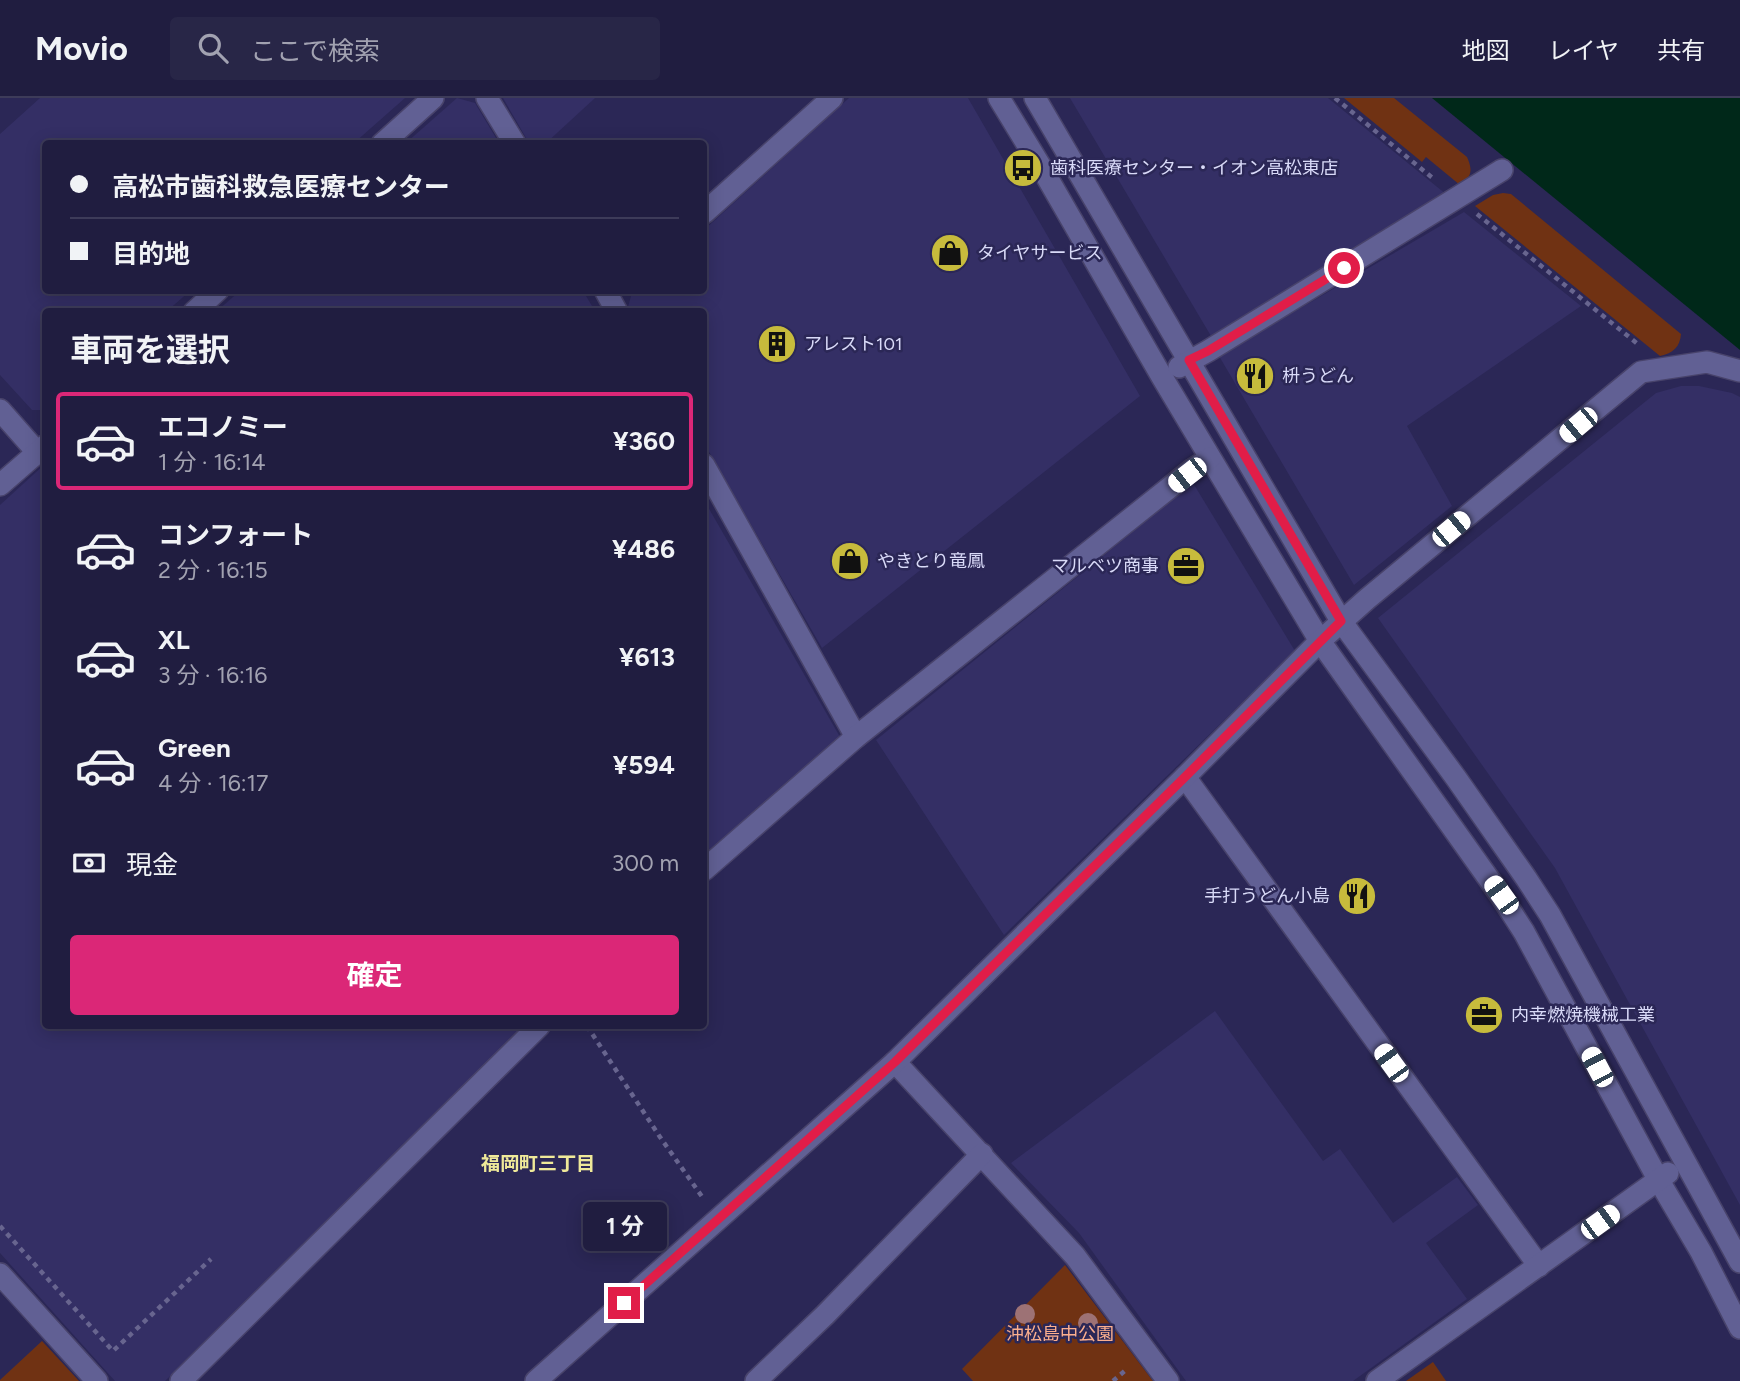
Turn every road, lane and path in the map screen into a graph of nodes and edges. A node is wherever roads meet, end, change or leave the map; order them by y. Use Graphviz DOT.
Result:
graph roads {
  1 [pos="433,98"];
  2 [pos="487,98"];
  3 [pos="832,98"];
  4 [pos="999,98"];
  5 [pos="1035,98"];
  6 [pos="1335,98"];
  7 [pos="386,140"];
  8 [pos="513,140"];
  9 [pos="1502,170"];
  10 [pos="1457,198"];
  11 [pos="707,210"];
  12 [pos="214,294"];
  13 [pos="198,308"];
  14 [pos="1189,360"];
  15 [pos="1667,368"];
  16 [pos="1740,371"];
  17 [pos="1162,377"];
  18 [pos="0,410"];
  19 [pos="41,449"];
  20 [pos="1210,457"];
  21 [pos="707,470"];
  22 [pos="0,485"];
  23 [pos="1341,621"];
  24 [pos="1320,641"];
  25 [pos="856,737"];
  26 [pos="1185,777"];
  27 [pos="707,867"];
  28 [pos="536,1029"];
  29 [pos="589,1029"];
  30 [pos="895,1062"];
  31 [pos="982,1154"];
  32 [pos="1685,1163"];
  33 [pos="1658,1179"];
  34 [pos="718,1219"];
  35 [pos="0,1226"];
  36 [pos="211,1259"];
  37 [pos="1740,1261"];
  38 [pos="1539,1266"];
  39 [pos="0,1274"];
  40 [pos="1714,1277"];
  41 [pos="1740,1328"];
  42 [pos="547,1378"];
  43 [pos="97,1381"];
  44 [pos="181,1381"];
  45 [pos="757,1381"];
  46 [pos="1168,1381"];
  47 [pos="1377,1381"];
  1 -- 7 [label="street"];
  2 -- 8 [label="street"];
  3 -- 11 [label="street"];
  4 -- 17 [label="street"];
  5 -- 14 [label="street"];
  6 -- 10 [label="path"];
  9 -- 10 [label="street"];
  10 -- 14 [label="street"];
  10 -- 15 [label="path"];
  12 -- 13 [label="street"];
  14 -- 17 [label="street"];
  14 -- 23 [label="street"];
  15 -- 16 [label="street"];
  15 -- 23 [label="street"];
  17 -- 20 [label="street"];
  18 -- 19 [label="street"];
  19 -- 22 [label="street"];
  20 -- 24 [label="street"];
  20 -- 25 [label="street"];
  21 -- 25 [label="street"];
  23 -- 24 [label="street"];
  23 -- 32 [label="street"];
  24 -- 26 [label="street"];
  24 -- 33 [label="street"];
  25 -- 27 [label="street"];
  26 -- 30 [label="street"];
  26 -- 38 [label="street"];
  28 -- 44 [label="street"];
  29 -- 34 [label="path"];
  30 -- 31 [label="street"];
  30 -- 34 [label="street"];
  31 -- 45 [label="street"];
  31 -- 46 [label="street"];
  32 -- 33 [label="street"];
  32 -- 37 [label="street"];
  33 -- 38 [label="street"];
  33 -- 40 [label="street"];
  34 -- 42 [label="street"];
  35 -- 36 [label="path"];
  37 -- 40 [label="street"];
  38 -- 47 [label="street"];
  39 -- 43 [label="street"];
  40 -- 41 [label="street"];
}
